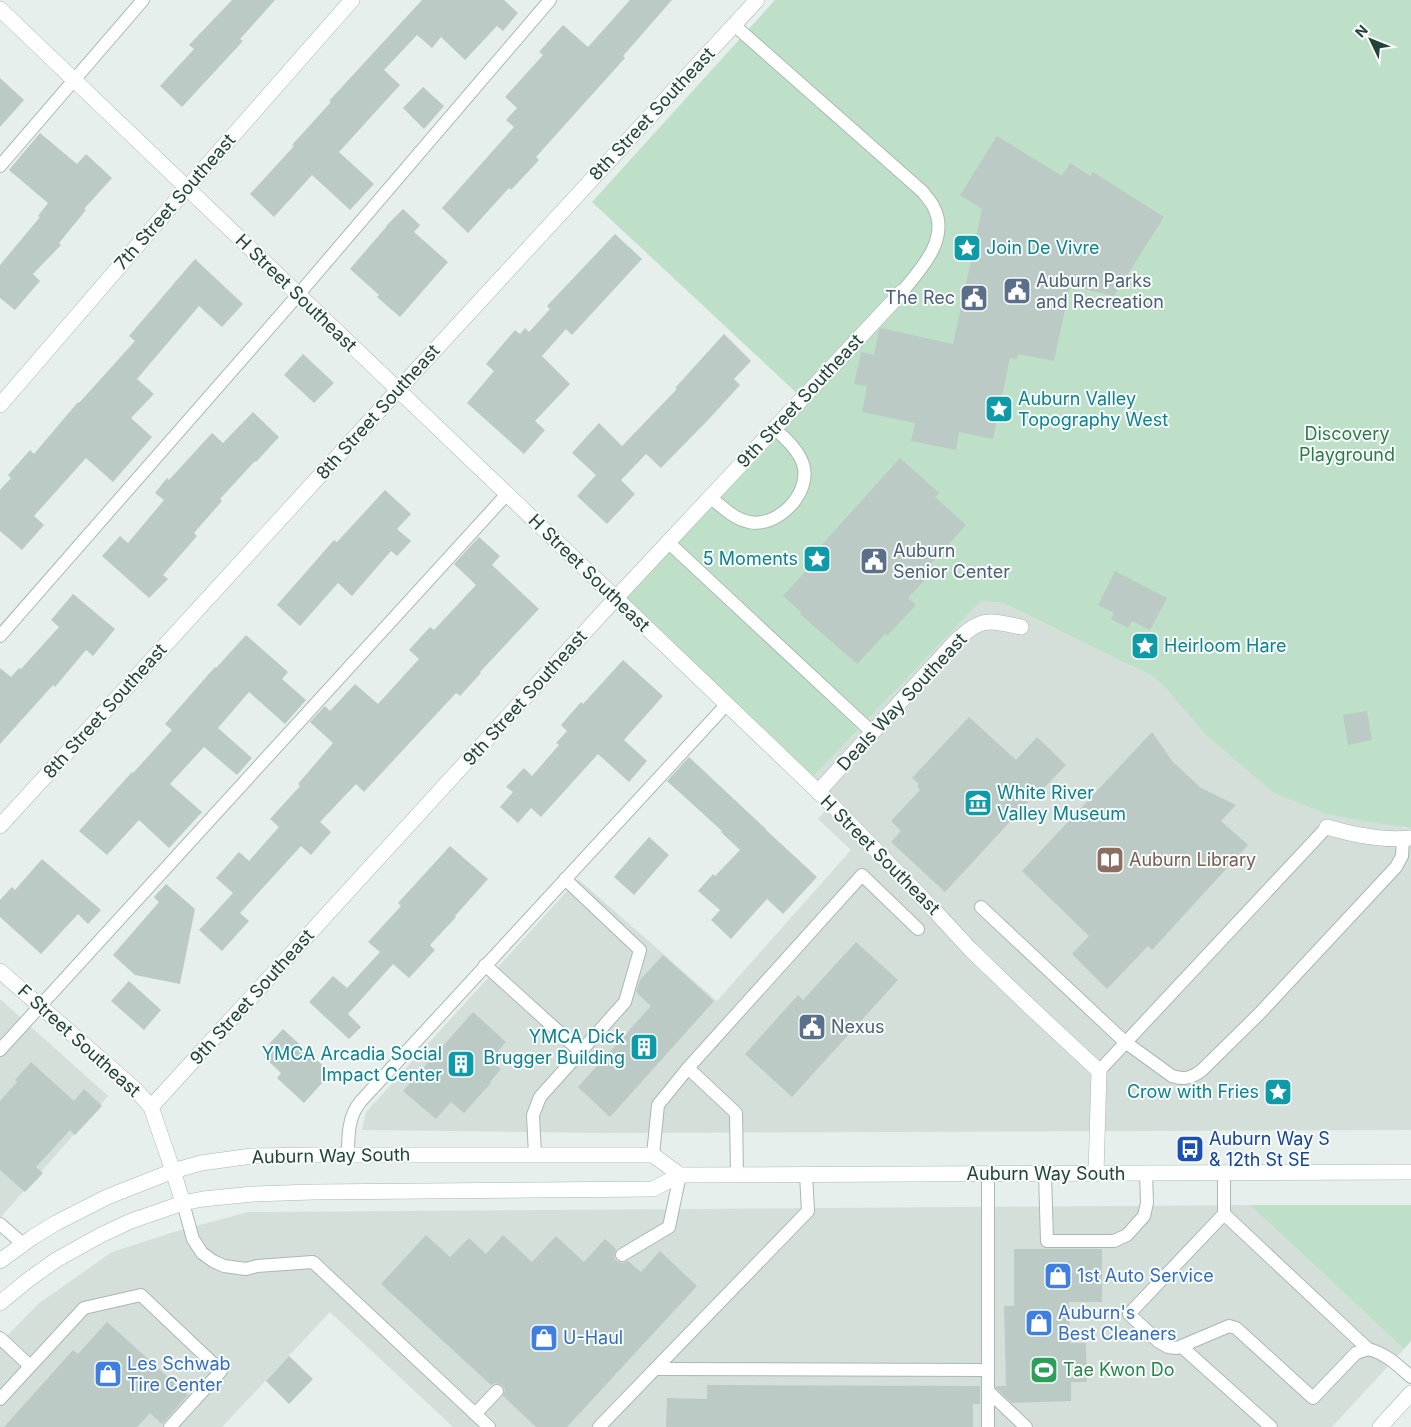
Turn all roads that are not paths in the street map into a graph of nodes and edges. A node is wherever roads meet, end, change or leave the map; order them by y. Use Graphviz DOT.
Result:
graph roads {
  1 [pos="143,0"];
  2 [pos="352,0"];
  3 [pos="550,0"];
  4 [pos="758,0"];
  5 [pos="0,9"];
  6 [pos="734,25"];
  7 [pos="74,79"];
  8 [pos="0,166"];
  9 [pos="187,188"];
  10 [pos="902,292"];
  11 [pos="298,295"];
  12 [pos="398,390"];
  13 [pos="0,405"];
  14 [pos="774,428"];
  15 [pos="507,494"];
  16 [pos="710,496"];
  17 [pos="668,542"];
  18 [pos="616,598"];
  19 [pos="1021,627"];
  20 [pos="0,636"];
  21 [pos="726,705"];
  22 [pos="872,733"];
  23 [pos="818,792"];
  24 [pos="0,826"];
  25 [pos="1327,827"];
  26 [pos="1407,839"];
  27 [pos="564,879"];
  28 [pos="981,907"];
  29 [pos="918,929"];
  30 [pos="485,965"];
  31 [pos="0,972"];
  32 [pos="40,1006"];
  33 [pos="1125,1042"];
  34 [pos="0,1050"];
  35 [pos="581,1052"];
  36 [pos="688,1068"];
  37 [pos="1099,1070"];
  38 [pos="151,1107"];
  39 [pos="348,1155"];
  40 [pos="535,1155"];
  41 [pos="653,1155"];
  42 [pos="173,1171"];
  43 [pos="1411,1172"];
  44 [pos="1096,1173"];
  45 [pos="1146,1173"];
  46 [pos="1224,1173"];
  47 [pos="738,1174"];
  48 [pos="988,1174"];
  49 [pos="1044,1174"];
  50 [pos="680,1175"];
  51 [pos="806,1175"];
  52 [pos="184,1204"];
  53 [pos="1224,1214"];
  54 [pos="0,1224"];
  55 [pos="23,1244"];
  56 [pos="622,1255"];
  57 [pos="0,1261"];
  58 [pos="0,1303"];
  59 [pos="0,1338"];
  60 [pos="1182,1347"];
  61 [pos="1368,1349"];
  62 [pos="30,1366"];
  63 [pos="655,1369"];
  64 [pos="988,1370"];
  65 [pos="1411,1377"];
  66 [pos="497,1391"];
  67 [pos="988,1391"];
  68 [pos="1411,1393"];
  69 [pos="0,1399"];
  70 [pos="475,1414"];
  71 [pos="170,1427"];
  72 [pos="489,1427"];
  73 [pos="599,1427"];
  74 [pos="988,1427"];
  75 [pos="1026,1427"];
  76 [pos="1271,1427"];
  77 [pos="1380,1427"];
  1 -- 7 [label="lane"];
  2 -- 9 [label="street, 7th Street Southeast"];
  3 -- 11 [label="lane"];
  4 -- 6 [label="street, 8th Street Southeast"];
  5 -- 7 [label="street, H Street Southeast"];
  6 -- 10 [label="lane"];
  6 -- 12 [label="street, 8th Street Southeast"];
  7 -- 8 [label="lane"];
  7 -- 9 [label="street, H Street Southeast"];
  9 -- 11 [label="street, H Street Southeast"];
  9 -- 13 [label="street, 7th Street Southeast"];
  10 -- 14 [label="street, 9th Street Southeast"];
  11 -- 12 [label="street, H Street Southeast"];
  11 -- 20 [label="lane"];
  12 -- 15 [label="street, H Street Southeast"];
  12 -- 24 [label="street, 8th Street Southeast"];
  14 -- 16 [label="street, 9th Street Southeast"];
  14 -- 16 [label="lane"];
  15 -- 18 [label="street, H Street Southeast"];
  15 -- 32 [label="lane"];
  16 -- 17 [label="street, 9th Street Southeast"];
  17 -- 18 [label="street, 9th Street Southeast"];
  17 -- 22 [label="lane"];
  18 -- 21 [label="street, H Street Southeast"];
  18 -- 38 [label="street, 9th Street Southeast"];
  19 -- 22 [label="street, Deals Way Southeast"];
  21 -- 23 [label="street, H Street Southeast"];
  21 -- 27 [label="lane"];
  22 -- 23 [label="street, Deals Way Southeast"];
  23 -- 37 [label="street, H Street Southeast"];
  25 -- 26 [label="street"];
  25 -- 33 [label="lane"];
  26 -- 33 [label="lane"];
  27 -- 30 [label="lane"];
  27 -- 35 [label="lane"];
  28 -- 33 [label="lane"];
  29 -- 36 [label="lane"];
  30 -- 35 [label="lane"];
  30 -- 39 [label="lane"];
  31 -- 32 [label="street, F Street Southeast"];
  32 -- 34 [label="lane"];
  32 -- 38 [label="street, F Street Southeast"];
  33 -- 37 [label="lane"];
  35 -- 40 [label="lane"];
  36 -- 41 [label="lane"];
  36 -- 47 [label="lane"];
  37 -- 44 [label="street"];
  38 -- 42 [label="street, F Street Southeast"];
  39 -- 40 [label="street, Auburn Way South"];
  39 -- 42 [label="street, Auburn Way South"];
  40 -- 41 [label="street, Auburn Way South"];
  41 -- 50 [label="street"];
  42 -- 52 [label="street, F Street Southeast"];
  42 -- 55 [label="street, Auburn Way South"];
  43 -- 46 [label="street, Auburn Way South"];
  44 -- 45 [label="street, Auburn Way South"];
  44 -- 49 [label="street, Auburn Way South"];
  45 -- 46 [label="street, Auburn Way South"];
  45 -- 49 [label="lane"];
  46 -- 53 [label="lane"];
  47 -- 50 [label="street, Auburn Way South"];
  47 -- 51 [label="street, Auburn Way South"];
  48 -- 49 [label="street, Auburn Way South"];
  48 -- 51 [label="street, Auburn Way South"];
  48 -- 64 [label="lane"];
  50 -- 52 [label="street, Auburn Way South"];
  50 -- 56 [label="lane"];
  51 -- 63 [label="lane"];
  52 -- 58 [label="street, Auburn Way South"];
  52 -- 70 [label="lane"];
  53 -- 60 [label="lane"];
  53 -- 61 [label="lane"];
  54 -- 55 [label="lane"];
  55 -- 57 [label="street, Auburn Way South"];
  59 -- 62 [label="lane"];
  60 -- 61 [label="lane"];
  60 -- 76 [label="lane"];
  61 -- 65 [label="lane"];
  62 -- 69 [label="lane"];
  62 -- 71 [label="lane"];
  63 -- 64 [label="lane"];
  63 -- 73 [label="lane"];
  64 -- 67 [label="lane"];
  66 -- 70 [label="lane"];
  67 -- 74 [label="lane"];
  67 -- 75 [label="lane"];
  68 -- 77 [label="street"];
  70 -- 72 [label="lane"];
}
